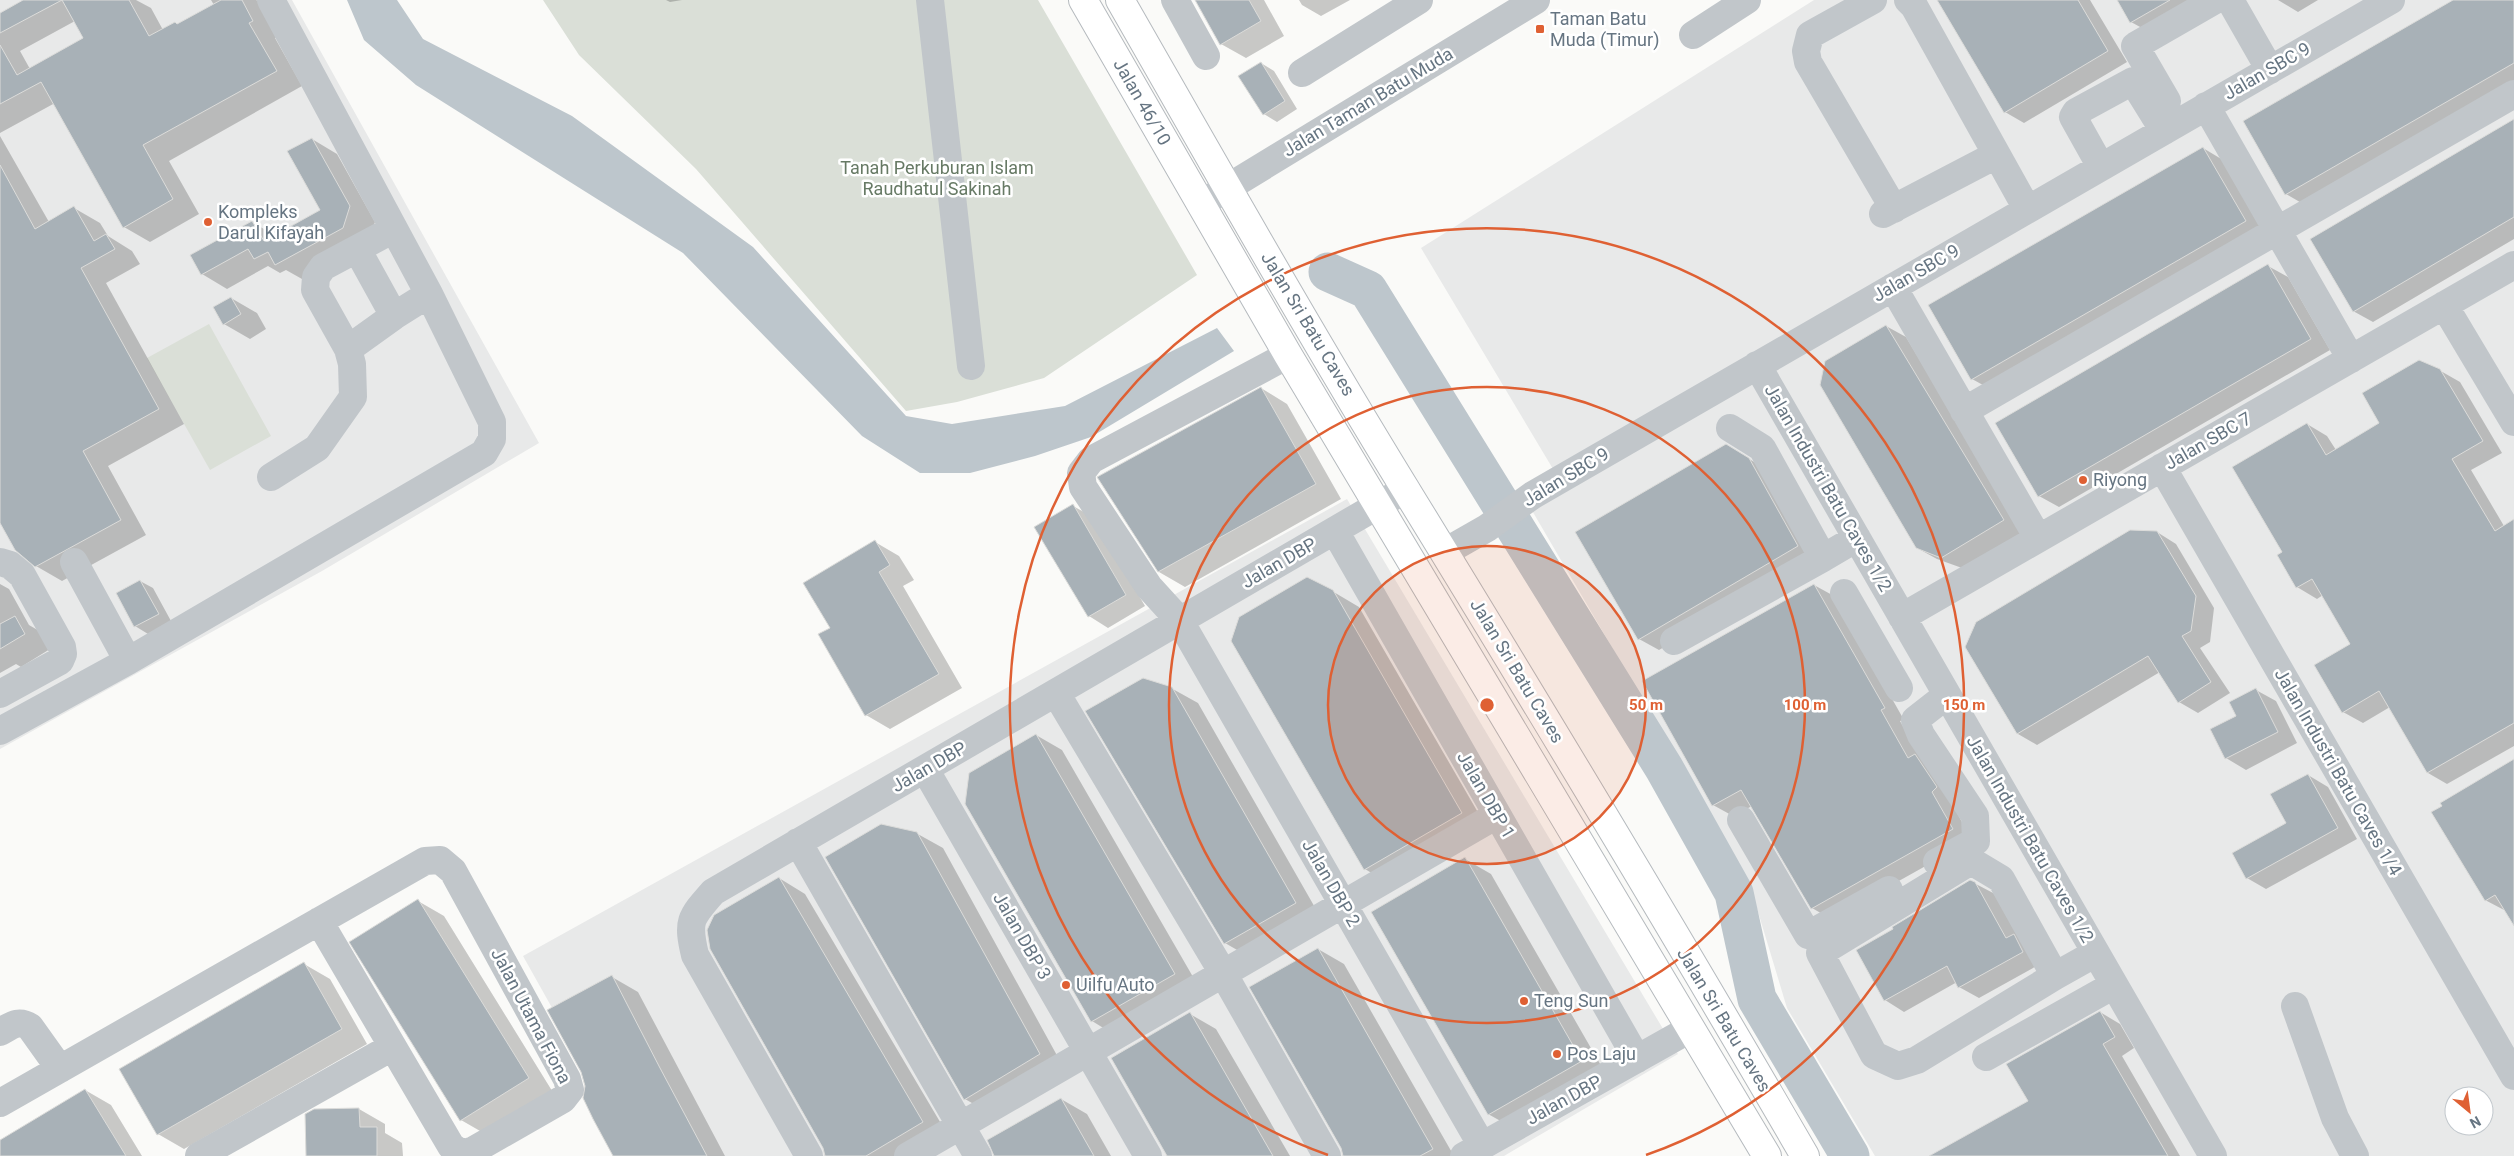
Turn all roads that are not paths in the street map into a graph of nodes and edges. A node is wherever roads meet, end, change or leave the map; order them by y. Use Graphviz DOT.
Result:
graph roads {
  1 [pos="271,0"];
  2 [pos="930,0"];
  3 [pos="1083,0"];
  4 [pos="1120,0"];
  5 [pos="1175,0"];
  6 [pos="1536,0"];
  7 [pos="1747,0"];
  8 [pos="1873,0"];
  9 [pos="1908,0"];
  10 [pos="2215,0"];
  11 [pos="2230,0"];
  12 [pos="2391,0"];
  13 [pos="1408,3"];
  14 [pos="1693,35"];
  15 [pos="1206,56"];
  16 [pos="2270,70"];
  17 [pos="1302,73"];
  18 [pos="2514,94"];
  19 [pos="2206,106"];
  20 [pos="2171,126"];
  21 [pos="1996,155"];
  22 [pos="2101,167"];
  23 [pos="1228,188"];
  24 [pos="1201,204"];
  25 [pos="2027,210"];
  26 [pos="394,229"];
  27 [pos="2277,230"];
  28 [pos="357,248"];
  29 [pos="2514,265"];
  30 [pos="1893,287"];
  31 [pos="429,294"];
  32 [pos="2444,305"];
  33 [pos="394,316"];
  34 [pos="348,349"];
  35 [pos="1288,356"];
  36 [pos="2351,359"];
  37 [pos="1757,365"];
  38 [pos="971,366"];
  39 [pos="1964,411"];
  40 [pos="2514,422"];
  41 [pos="1730,428"];
  42 [pos="1794,429"];
  43 [pos="1762,448"];
  44 [pos="2162,467"];
  45 [pos="270,476"];
  46 [pos="1406,489"];
  47 [pos="1378,505"];
  48 [pos="1335,530"];
  49 [pos="1857,538"];
  50 [pos="2038,538"];
  51 [pos="1445,552"];
  52 [pos="1823,558"];
  53 [pos="0,562"];
  54 [pos="74,562"];
  55 [pos="1844,592"];
  56 [pos="1898,610"];
  57 [pos="1180,620"];
  58 [pos="1861,623"];
  59 [pos="1674,641"];
  60 [pos="1924,654"];
  61 [pos="128,661"];
  62 [pos="1056,693"];
  63 [pos="0,694"];
  64 [pos="1947,695"];
  65 [pos="0,731"];
  66 [pos="925,769"];
  67 [pos="2007,799"];
  68 [pos="1497,815"];
  69 [pos="1976,816"];
  70 [pos="1741,820"];
  71 [pos="798,842"];
  72 [pos="1343,904"];
  73 [pos="319,922"];
  74 [pos="2096,953"];
  75 [pos="1223,973"];
  76 [pos="2055,976"];
  77 [pos="2114,985"];
  78 [pos="2295,1006"];
  79 [pos="1690,1029"];
  80 [pos="0,1032"];
  81 [pos="392,1047"];
  82 [pos="1088,1052"];
  83 [pos="1986,1058"];
  84 [pos="1637,1059"];
  85 [pos="60,1069"];
  86 [pos="2514,1076"];
  87 [pos="0,1103"];
  88 [pos="960,1126"];
  89 [pos="1473,1151"];
  90 [pos="199,1156"];
  91 [pos="809,1156"];
  92 [pos="908,1156"];
  93 [pos="978,1156"];
  94 [pos="1148,1156"];
  95 [pos="1327,1156"];
  96 [pos="1767,1156"];
  97 [pos="1805,1156"];
  98 [pos="2213,1156"];
  99 [pos="2355,1156"];
  1 -- 26 [label="street"];
  2 -- 38 [label="street"];
  3 -- 24 [label="main road, Jalan 46/10"];
  4 -- 23 [label="main road, Jalan 46/10"];
  5 -- 15 [label="street"];
  6 -- 23 [label="street, Jalan Taman Batu Muda"];
  7 -- 14 [label="street"];
  8 -- 21 [label="street"];
  9 -- 21 [label="street"];
  10 -- 20 [label="street"];
  11 -- 16 [label="street"];
  12 -- 16 [label="street, Jalan SBC 9"];
  13 -- 17 [label="street"];
  16 -- 19 [label="street, Jalan SBC 9"];
  18 -- 27 [label="street"];
  19 -- 20 [label="street, Jalan SBC 9"];
  19 -- 27 [label="street"];
  20 -- 22 [label="street, Jalan SBC 9"];
  20 -- 22 [label="street"];
  21 -- 25 [label="street"];
  22 -- 25 [label="street, Jalan SBC 9"];
  23 -- 24 [label="street, Jalan Taman Batu Muda"];
  23 -- 46 [label="main road, Jalan Sri Batu Caves"];
  24 -- 35 [label="main road, Jalan Sri Batu Caves"];
  25 -- 30 [label="street, Jalan SBC 9"];
  26 -- 28 [label="street"];
  26 -- 31 [label="street"];
  27 -- 36 [label="street"];
  27 -- 39 [label="street"];
  28 -- 33 [label="street"];
  28 -- 34 [label="street"];
  29 -- 32 [label="street, Jalan SBC 7"];
  30 -- 37 [label="street, Jalan SBC 9"];
  30 -- 39 [label="street"];
  31 -- 33 [label="street"];
  31 -- 61 [label="street"];
  32 -- 36 [label="street, Jalan SBC 7"];
  32 -- 40 [label="street"];
  33 -- 34 [label="street"];
  34 -- 45 [label="street"];
  35 -- 47 [label="main road, Jalan Sri Batu Caves"];
  35 -- 57 [label="street, Jalan DBP 2"];
  36 -- 44 [label="street, Jalan SBC 7"];
  37 -- 42 [label="street, Jalan Industri Batu Caves 1/2"];
  37 -- 51 [label="street, Jalan SBC 9"];
  39 -- 50 [label="street"];
  41 -- 43 [label="street"];
  42 -- 43 [label="street"];
  42 -- 49 [label="street, Jalan Industri Batu Caves 1/2"];
  43 -- 52 [label="street"];
  44 -- 50 [label="street, Jalan SBC 7"];
  44 -- 86 [label="street, Jalan Industri Batu Caves 1/4"];
  46 -- 47 [label="street, Jalan DBP"];
  46 -- 51 [label="main road, Jalan Sri Batu Caves"];
  47 -- 48 [label="street, Jalan DBP"];
  47 -- 79 [label="main road, Jalan Sri Batu Caves"];
  48 -- 57 [label="street, Jalan DBP"];
  48 -- 68 [label="street, Jalan DBP 1"];
  49 -- 52 [label="street"];
  49 -- 56 [label="street, Jalan Industri Batu Caves 1/2"];
  50 -- 56 [label="street, Jalan SBC 7"];
  51 -- 97 [label="main road, Jalan Sri Batu Caves"];
  52 -- 59 [label="street"];
  53 -- 63 [label="street"];
  54 -- 61 [label="street"];
  55 -- 58 [label="street"];
  56 -- 58 [label="street, Jalan SBC 7"];
  56 -- 60 [label="street, Jalan Industri Batu Caves 1/2"];
  57 -- 62 [label="street, Jalan DBP"];
  57 -- 72 [label="street, Jalan DBP 2"];
  58 -- 60 [label="street"];
  60 -- 64 [label="street, Jalan Industri Batu Caves 1/2"];
  61 -- 65 [label="street"];
  62 -- 66 [label="street, Jalan DBP"];
  62 -- 75 [label="street"];
  64 -- 67 [label="street, Jalan Industri Batu Caves 1/2"];
  64 -- 69 [label="street"];
  66 -- 71 [label="street, Jalan DBP"];
  66 -- 82 [label="street, Jalan DBP 3"];
  67 -- 69 [label="street"];
  67 -- 74 [label="street, Jalan Industri Batu Caves 1/2"];
  68 -- 72 [label="street"];
  68 -- 84 [label="street, Jalan DBP 1"];
  69 -- 70 [label="street"];
  71 -- 88 [label="street"];
  71 -- 91 [label="street, Jalan DBP"];
  72 -- 75 [label="street"];
  72 -- 89 [label="street, Jalan DBP 2"];
  73 -- 81 [label="street"];
  73 -- 81 [label="street, Jalan Utama Fiona"];
  73 -- 85 [label="street"];
  74 -- 76 [label="street"];
  74 -- 77 [label="street, Jalan Industri Batu Caves 1/2"];
  75 -- 82 [label="street"];
  75 -- 95 [label="street"];
  76 -- 76 [label="street"];
  77 -- 83 [label="street"];
  77 -- 98 [label="street, Jalan Industri Batu Caves 1/2"];
  78 -- 99 [label="street"];
  79 -- 84 [label="street, Jalan DBP"];
  79 -- 96 [label="main road, Jalan Sri Batu Caves"];
  80 -- 85 [label="street"];
  81 -- 90 [label="street"];
  82 -- 88 [label="street"];
  82 -- 94 [label="street, Jalan DBP 3"];
  84 -- 89 [label="street, Jalan DBP"];
  85 -- 87 [label="street"];
  88 -- 92 [label="street"];
  88 -- 93 [label="street"];
}
